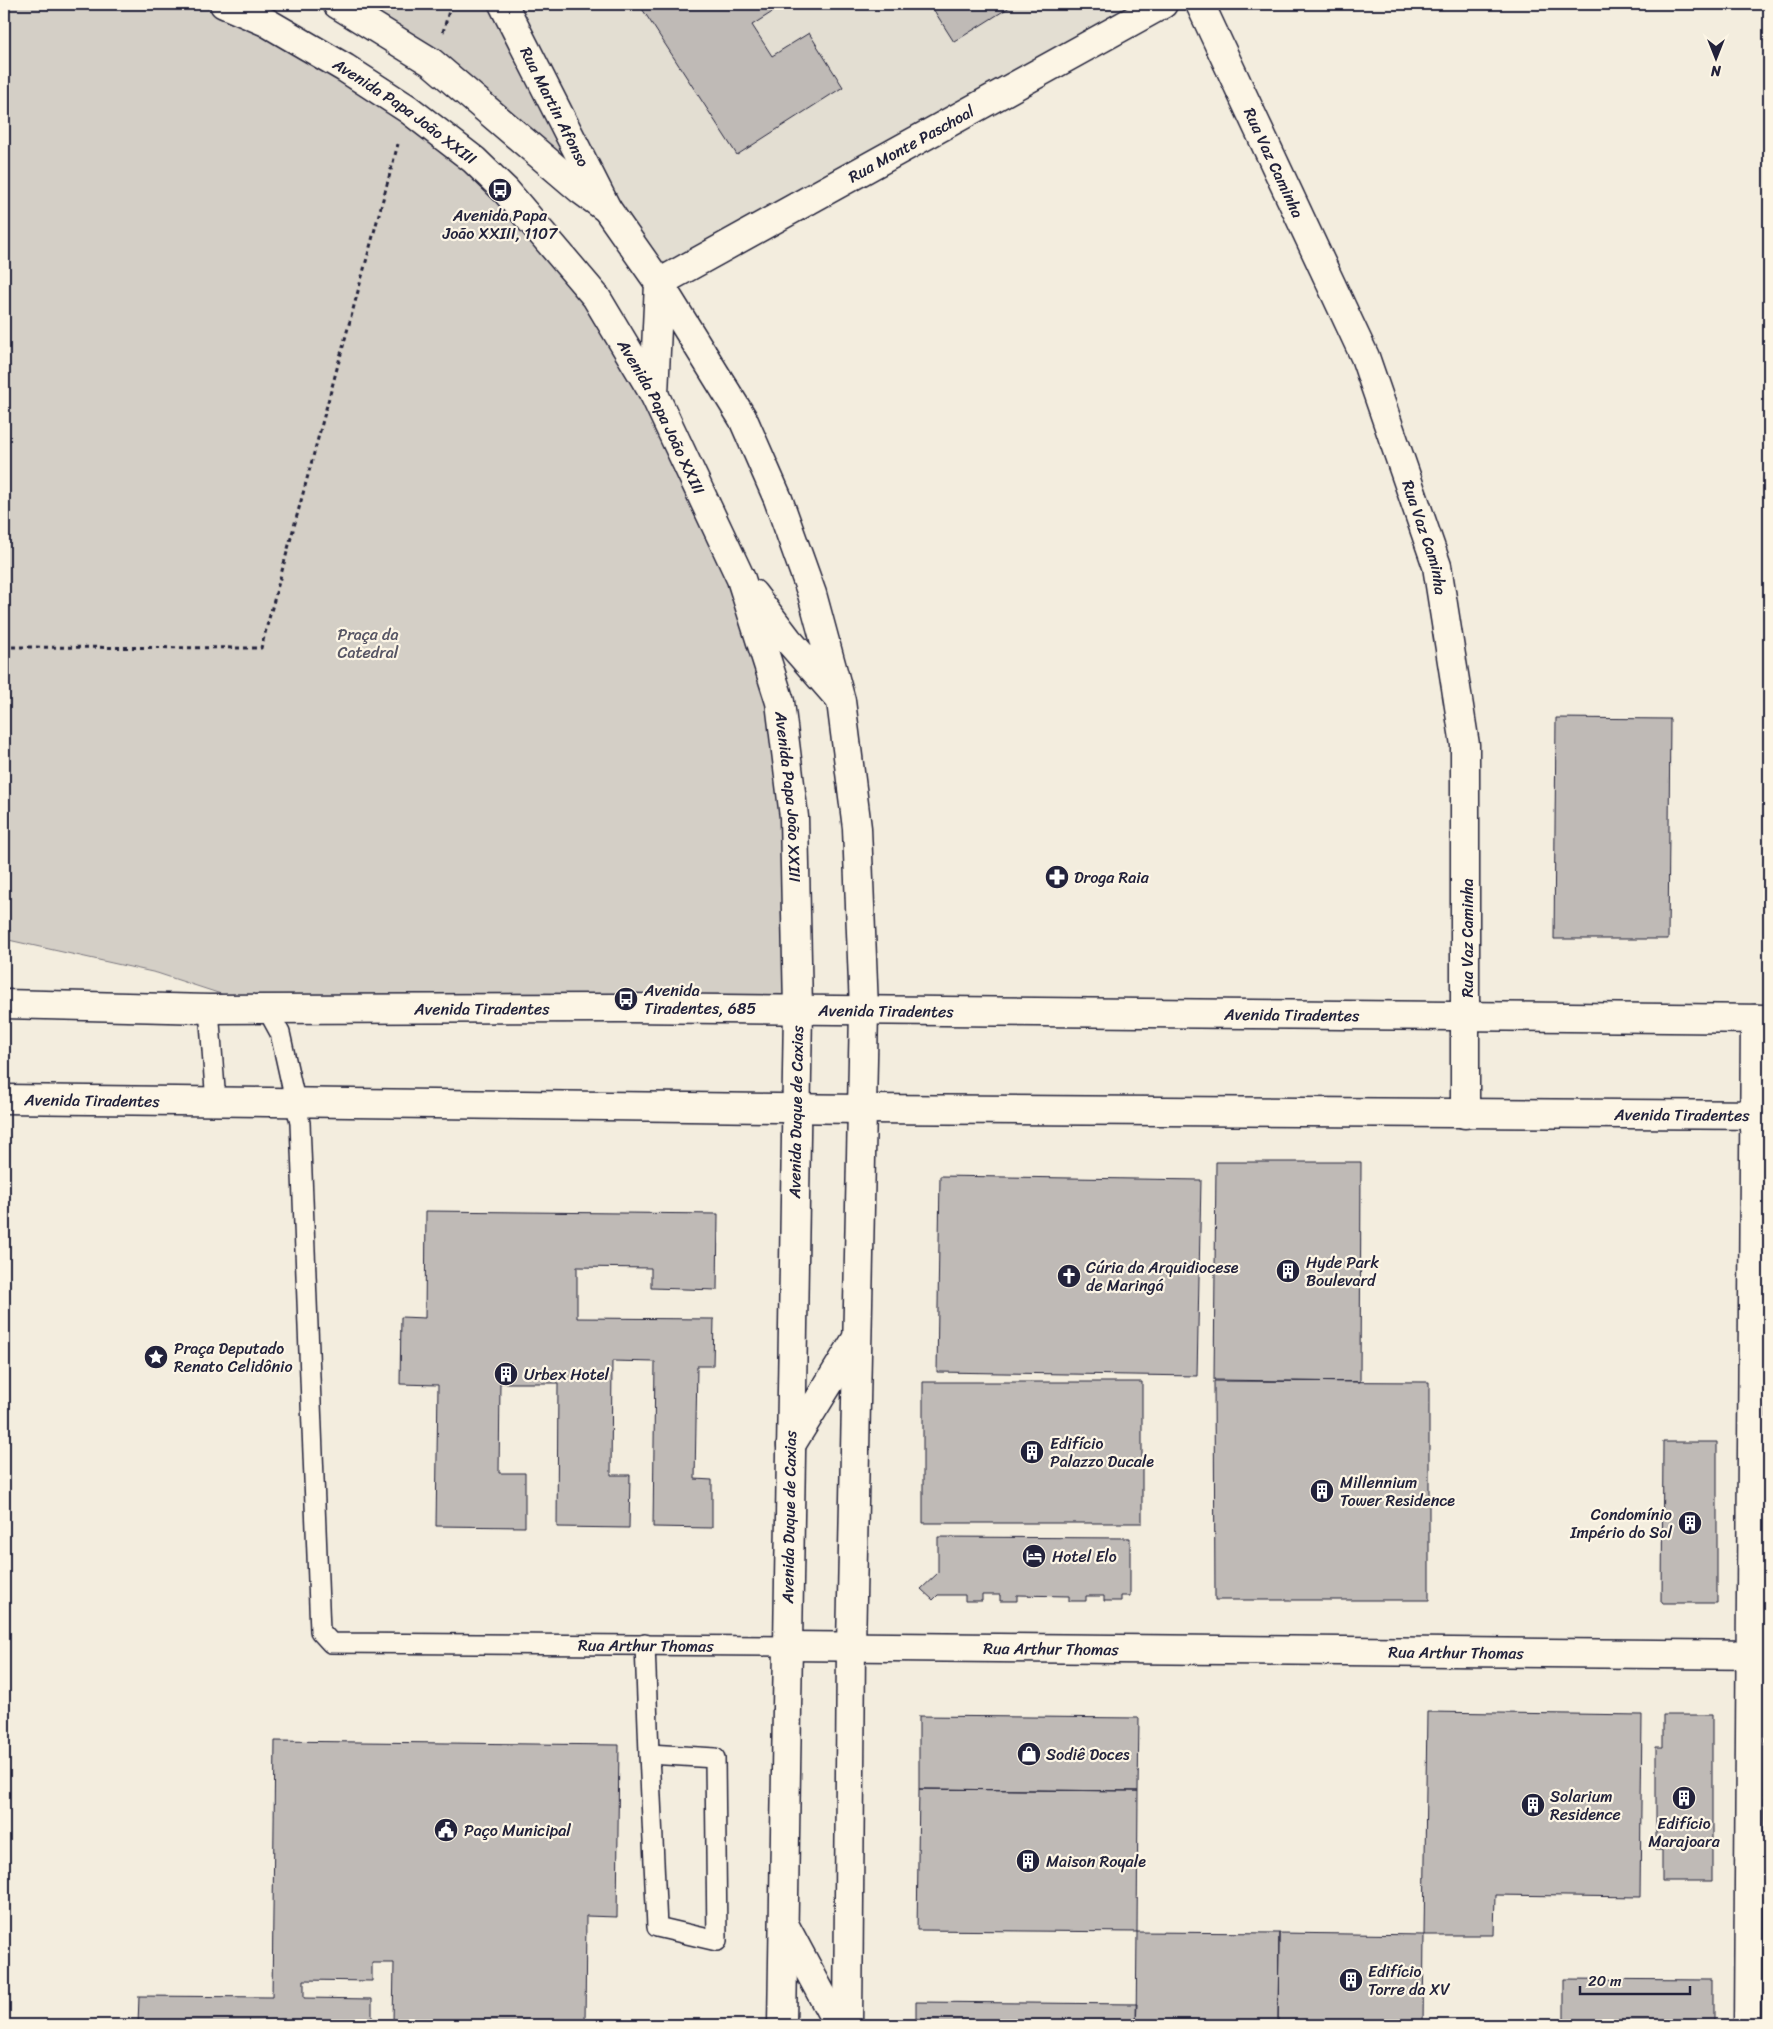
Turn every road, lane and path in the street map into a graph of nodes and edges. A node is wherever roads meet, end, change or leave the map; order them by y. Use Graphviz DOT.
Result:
graph roads {
  1 [pos="337,4"];
  2 [pos="503,4"];
  3 [pos="1163,4"];
  4 [pos="1200,4"];
  5 [pos="238,7"];
  6 [pos="408,109"];
  7 [pos="607,209"];
  8 [pos="659,284"];
  9 [pos="654,394"];
  10 [pos="741,580"];
  11 [pos="4,646"];
  12 [pos="841,701"];
  13 [pos="4,1004"];
  14 [pos="209,1009"];
  15 [pos="267,1009"];
  16 [pos="798,1009"];
  17 [pos="864,1010"];
  18 [pos="1467,1016"];
  19 [pos="1762,1019"];
  20 [pos="4,1100"];
  21 [pos="297,1102"];
  22 [pos="216,1103"];
  23 [pos="796,1109"];
  24 [pos="861,1109"];
  25 [pos="1465,1114"];
  26 [pos="1762,1115"];
  27 [pos="856,1340"];
  28 [pos="790,1447"];
  29 [pos="646,1644"];
  30 [pos="787,1646"];
  31 [pos="851,1647"];
  32 [pos="1760,1655"];
  33 [pos="649,1754"];
  34 [pos="784,1922"];
  35 [pos="782,2025"];
  36 [pos="838,2025"];
  37 [pos="848,2025"];
  38 [pos="1748,2025"];
  1 -- 7 [label="main road"];
  2 -- 7 [label="main road, Rua Martin Afonso"];
  3 -- 8 [label="main road, Rua Monte Paschoal"];
  4 -- 18 [label="main road, Rua Vaz Caminha"];
  5 -- 6 [label="main road, Avenida Papa João XXIII"];
  6 -- 9 [label="main road, Avenida Papa João XXIII"];
  6 -- 11 [label="path"];
  7 -- 8 [label="main road"];
  8 -- 9 [label="main road"];
  8 -- 12 [label="main road"];
  9 -- 10 [label="main road, Avenida Papa João XXIII"];
  10 -- 12 [label="main road"];
  10 -- 16 [label="main road, Avenida Papa João XXIII"];
  12 -- 17 [label="main road"];
  13 -- 14 [label="main road, Avenida Tiradentes"];
  14 -- 15 [label="main road, Avenida Tiradentes"];
  14 -- 22 [label="lane"];
  15 -- 16 [label="main road, Avenida Tiradentes"];
  15 -- 21 [label="lane"];
  16 -- 17 [label="main road, Avenida Tiradentes"];
  16 -- 23 [label="main road, Avenida Duque de Caxias"];
  17 -- 18 [label="main road, Avenida Tiradentes"];
  17 -- 24 [label="main road"];
  18 -- 19 [label="main road, Avenida Tiradentes"];
  18 -- 25 [label="main road, Rua Vaz Caminha"];
  19 -- 26 [label="main road"];
  20 -- 22 [label="main road, Avenida Tiradentes"];
  21 -- 22 [label="main road, Avenida Tiradentes"];
  21 -- 23 [label="main road, Avenida Tiradentes"];
  21 -- 29 [label="lane, Rua Arthur Thomas"];
  23 -- 24 [label="main road, Avenida Tiradentes"];
  23 -- 28 [label="main road, Avenida Duque de Caxias"];
  24 -- 25 [label="main road, Avenida Tiradentes"];
  24 -- 27 [label="main road"];
  25 -- 26 [label="main road, Avenida Tiradentes"];
  26 -- 32 [label="main road"];
  27 -- 28 [label="main road"];
  27 -- 31 [label="main road"];
  28 -- 30 [label="main road, Avenida Duque de Caxias"];
  29 -- 30 [label="lane, Rua Arthur Thomas"];
  29 -- 33 [label="lane"];
  30 -- 31 [label="main road, Rua Arthur Thomas"];
  30 -- 34 [label="main road, Avenida Duque de Caxias"];
  31 -- 32 [label="main road, Rua Arthur Thomas"];
  31 -- 37 [label="main road"];
  32 -- 38 [label="main road"];
  33 -- 33 [label="lane"];
  34 -- 35 [label="main road, Avenida Duque de Caxias"];
  34 -- 36 [label="main road"];
}
